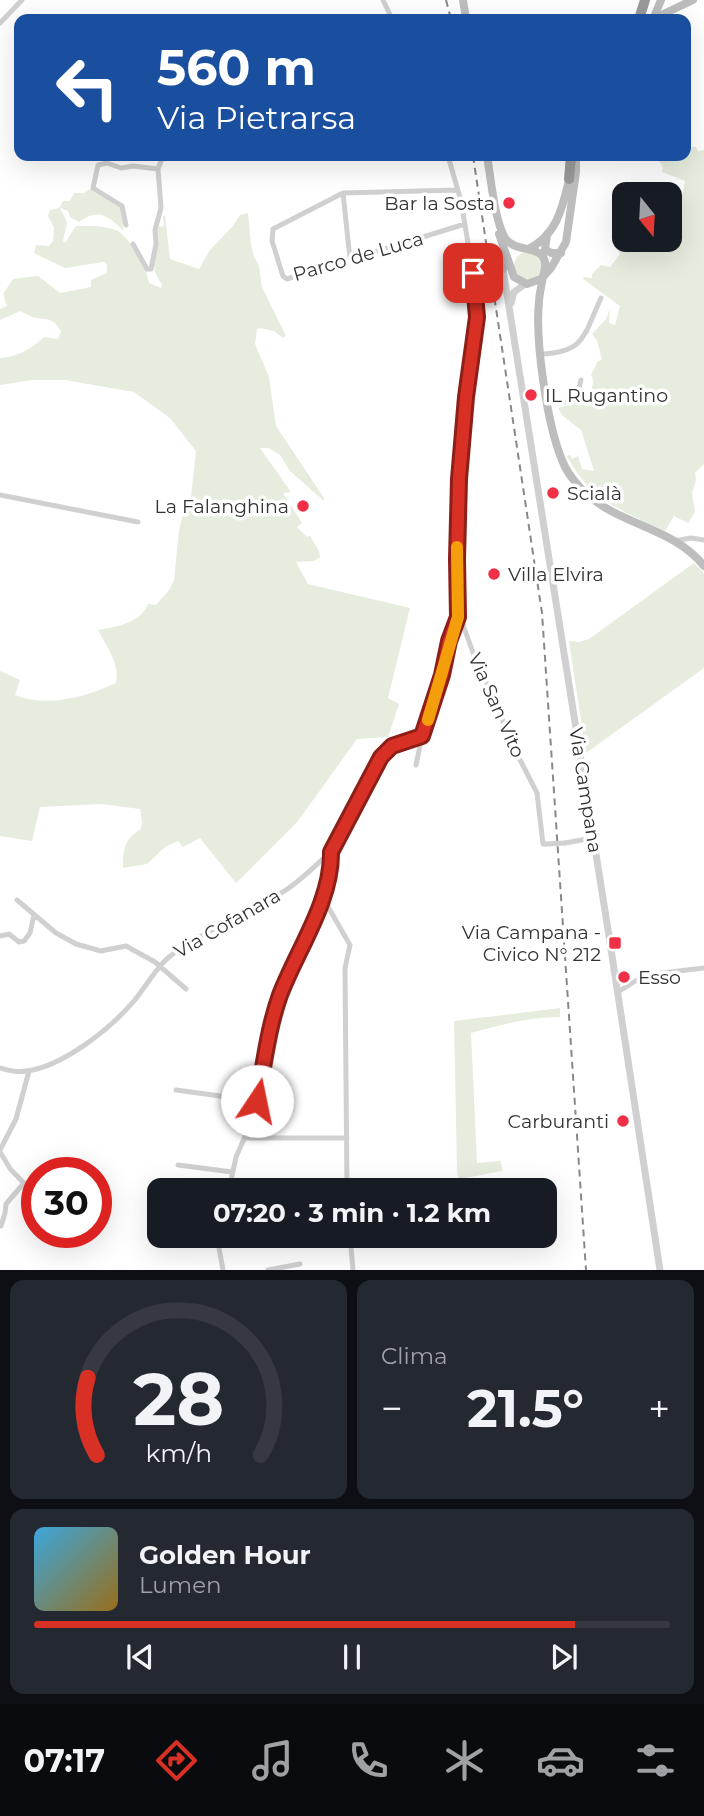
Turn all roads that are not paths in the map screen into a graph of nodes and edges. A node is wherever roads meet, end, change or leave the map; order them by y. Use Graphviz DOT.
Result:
graph roads {
  1 [pos="22,0"];
  2 [pos="661,0"];
  3 [pos="693,0"];
  4 [pos="683,3"];
  5 [pos="670,9"];
  6 [pos="662,14"];
  7 [pos="0,23"];
  8 [pos="161,161"];
  9 [pos="449,161"];
  10 [pos="488,161"];
  11 [pos="570,161"];
  12 [pos="574,161"];
  13 [pos="575,161"];
  14 [pos="158,169"];
  15 [pos="569,179"];
  16 [pos="458,190"];
  17 [pos="343,193"];
  18 [pos="498,216"];
  19 [pos="465,224"];
  20 [pos="126,225"];
  21 [pos="554,226"];
  22 [pos="568,230"];
  23 [pos="547,236"];
  24 [pos="133,244"];
  25 [pos="526,249"];
  26 [pos="561,253"];
  27 [pos="350,259"];
  28 [pos="508,269"];
  29 [pos="473,273"];
  30 [pos="544,275"];
  31 [pos="526,284"];
  32 [pos="601,298"];
  33 [pos="538,303"];
  34 [pos="511,311"];
  35 [pos="541,354"];
  36 [pos="581,380"];
  37 [pos="547,398"];
  38 [pos="0,495"];
  39 [pos="138,522"];
  40 [pos="704,540"];
  41 [pos="674,541"];
  42 [pos="704,566"];
  43 [pos="458,617"];
  44 [pos="422,736"];
  45 [pos="416,765"];
  46 [pos="593,838"];
  47 [pos="331,852"];
  48 [pos="323,898"];
  49 [pos="17,900"];
  50 [pos="34,915"];
  51 [pos="0,936"];
  52 [pos="159,966"];
  53 [pos="704,968"];
  54 [pos="186,989"];
  55 [pos="618,992"];
  56 [pos="0,1068"];
  57 [pos="29,1071"];
  58 [pos="176,1090"];
  59 [pos="257,1101"];
  60 [pos="245,1138"];
  61 [pos="347,1138"];
  62 [pos="0,1151"];
  63 [pos="178,1165"];
  64 [pos="232,1172"];
  65 [pos="231,1178"];
  66 [pos="347,1178"];
  67 [pos="1,1226"];
  68 [pos="219,1248"];
  69 [pos="351,1248"];
  70 [pos="300,1264"];
  71 [pos="223,1270"];
  72 [pos="268,1270"];
  73 [pos="352,1270"];
  74 [pos="660,1270"];
  1 -- 7 [label="street"];
  2 -- 5 [label="main road"];
  3 -- 4 [label="main road"];
  4 -- 5 [label="main road"];
  5 -- 6 [label="main road"];
  8 -- 14 [label="street"];
  9 -- 16 [label="street"];
  10 -- 18 [label="main road"];
  11 -- 15 [label="highway"];
  12 -- 15 [label="main road"];
  13 -- 22 [label="main road"];
  14 -- 20 [label="street"];
  14 -- 24 [label="street"];
  15 -- 21 [label="main road"];
  16 -- 17 [label="street, Parco de Luca"];
  16 -- 19 [label="street, Via San Vito"];
  17 -- 27 [label="street"];
  17 -- 27 [label="street, Parco de Luca"];
  18 -- 25 [label="main road"];
  18 -- 28 [label="main road"];
  19 -- 27 [label="street, Parco de Luca"];
  19 -- 29 [label="street, Via San Vito"];
  21 -- 22 [label="main road"];
  21 -- 23 [label="main road"];
  22 -- 26 [label="main road"];
  23 -- 25 [label="main road"];
  23 -- 26 [label="main road"];
  25 -- 28 [label="main road"];
  25 -- 30 [label="main road"];
  26 -- 30 [label="main road"];
  28 -- 29 [label="street, bridge"];
  28 -- 31 [label="main road"];
  28 -- 34 [label="street, Via Campana"];
  29 -- 43 [label="street, Via San Vito"];
  30 -- 31 [label="main road"];
  30 -- 33 [label="main road"];
  31 -- 33 [label="main road"];
  31 -- 34 [label="street"];
  32 -- 35 [label="street"];
  33 -- 35 [label="main road"];
  34 -- 46 [label="street, Via Campana"];
  35 -- 37 [label="main road"];
  36 -- 37 [label="street"];
  37 -- 41 [label="main road"];
  38 -- 39 [label="street"];
  40 -- 41 [label="street"];
  41 -- 42 [label="main road"];
  43 -- 44 [label="street"];
  43 -- 46 [label="street, Via San Vito, bridge"];
  44 -- 45 [label="street"];
  44 -- 47 [label="street"];
  46 -- 55 [label="street, Via Campana"];
  47 -- 48 [label="street"];
  47 -- 52 [label="street, Via Cofanara"];
  48 -- 59 [label="street"];
  48 -- 61 [label="street"];
  49 -- 50 [label="street"];
  50 -- 51 [label="street"];
  50 -- 52 [label="street"];
  52 -- 54 [label="street"];
  52 -- 57 [label="street, Via Cofanara"];
  53 -- 55 [label="street"];
  55 -- 74 [label="street, Via Campana"];
  56 -- 57 [label="street, Via Cofanara"];
  57 -- 62 [label="street"];
  58 -- 59 [label="street"];
  59 -- 60 [label="street"];
  60 -- 61 [label="street"];
  60 -- 64 [label="street"];
  61 -- 66 [label="street"];
  62 -- 67 [label="street"];
  63 -- 64 [label="street"];
  64 -- 65 [label="street"];
  68 -- 71 [label="street"];
  69 -- 73 [label="street"];
  70 -- 72 [label="street"];
}
